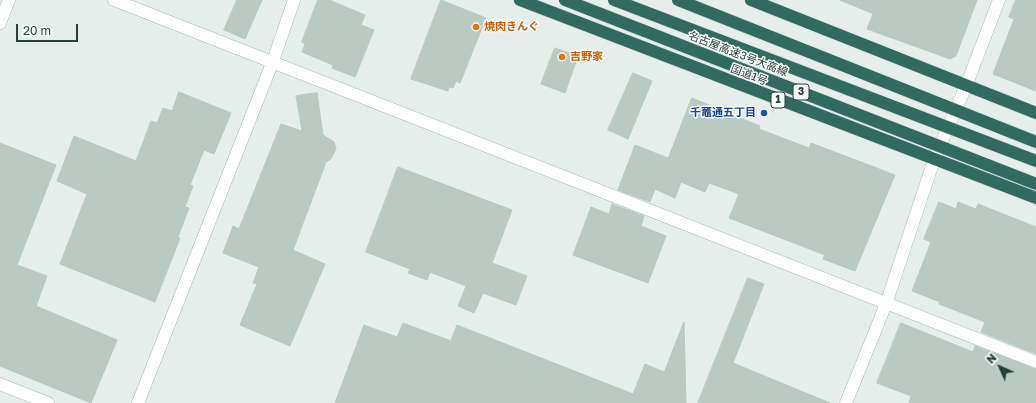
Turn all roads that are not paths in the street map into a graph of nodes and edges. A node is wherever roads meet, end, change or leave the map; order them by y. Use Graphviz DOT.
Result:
graph roads {
  1 [pos="9,0"];
  2 [pos="114,0"];
  3 [pos="294,0"];
  4 [pos="520,0"];
  5 [pos="565,0"];
  6 [pos="614,0"];
  7 [pos="678,0"];
  8 [pos="751,0"];
  9 [pos="999,0"];
  10 [pos="0,23"];
  11 [pos="273,62"];
  12 [pos="966,86"];
  13 [pos="1036,113"];
  14 [pos="1036,142"];
  15 [pos="934,160"];
  16 [pos="1036,161"];
  17 [pos="1036,184"];
  18 [pos="1036,198"];
  19 [pos="886,304"];
  20 [pos="1036,362"];
  21 [pos="0,384"];
  22 [pos="48,403"];
  23 [pos="138,403"];
  24 [pos="846,403"];
  1 -- 10 [label="street"];
  2 -- 11 [label="street"];
  3 -- 11 [label="street"];
  4 -- 15 [label="highway, 国道1号 / 1"];
  5 -- 17 [label="highway, 名古屋高速3号大高線 / 3, bridge"];
  6 -- 16 [label="highway, bridge"];
  7 -- 14 [label="highway, bridge"];
  8 -- 12 [label="highway"];
  9 -- 12 [label="street"];
  11 -- 19 [label="street"];
  11 -- 23 [label="street"];
  12 -- 13 [label="highway"];
  12 -- 15 [label="street"];
  15 -- 18 [label="highway, 国道1号 / 1"];
  15 -- 19 [label="street"];
  19 -- 20 [label="street"];
  19 -- 24 [label="street"];
  21 -- 22 [label="street"];
}
